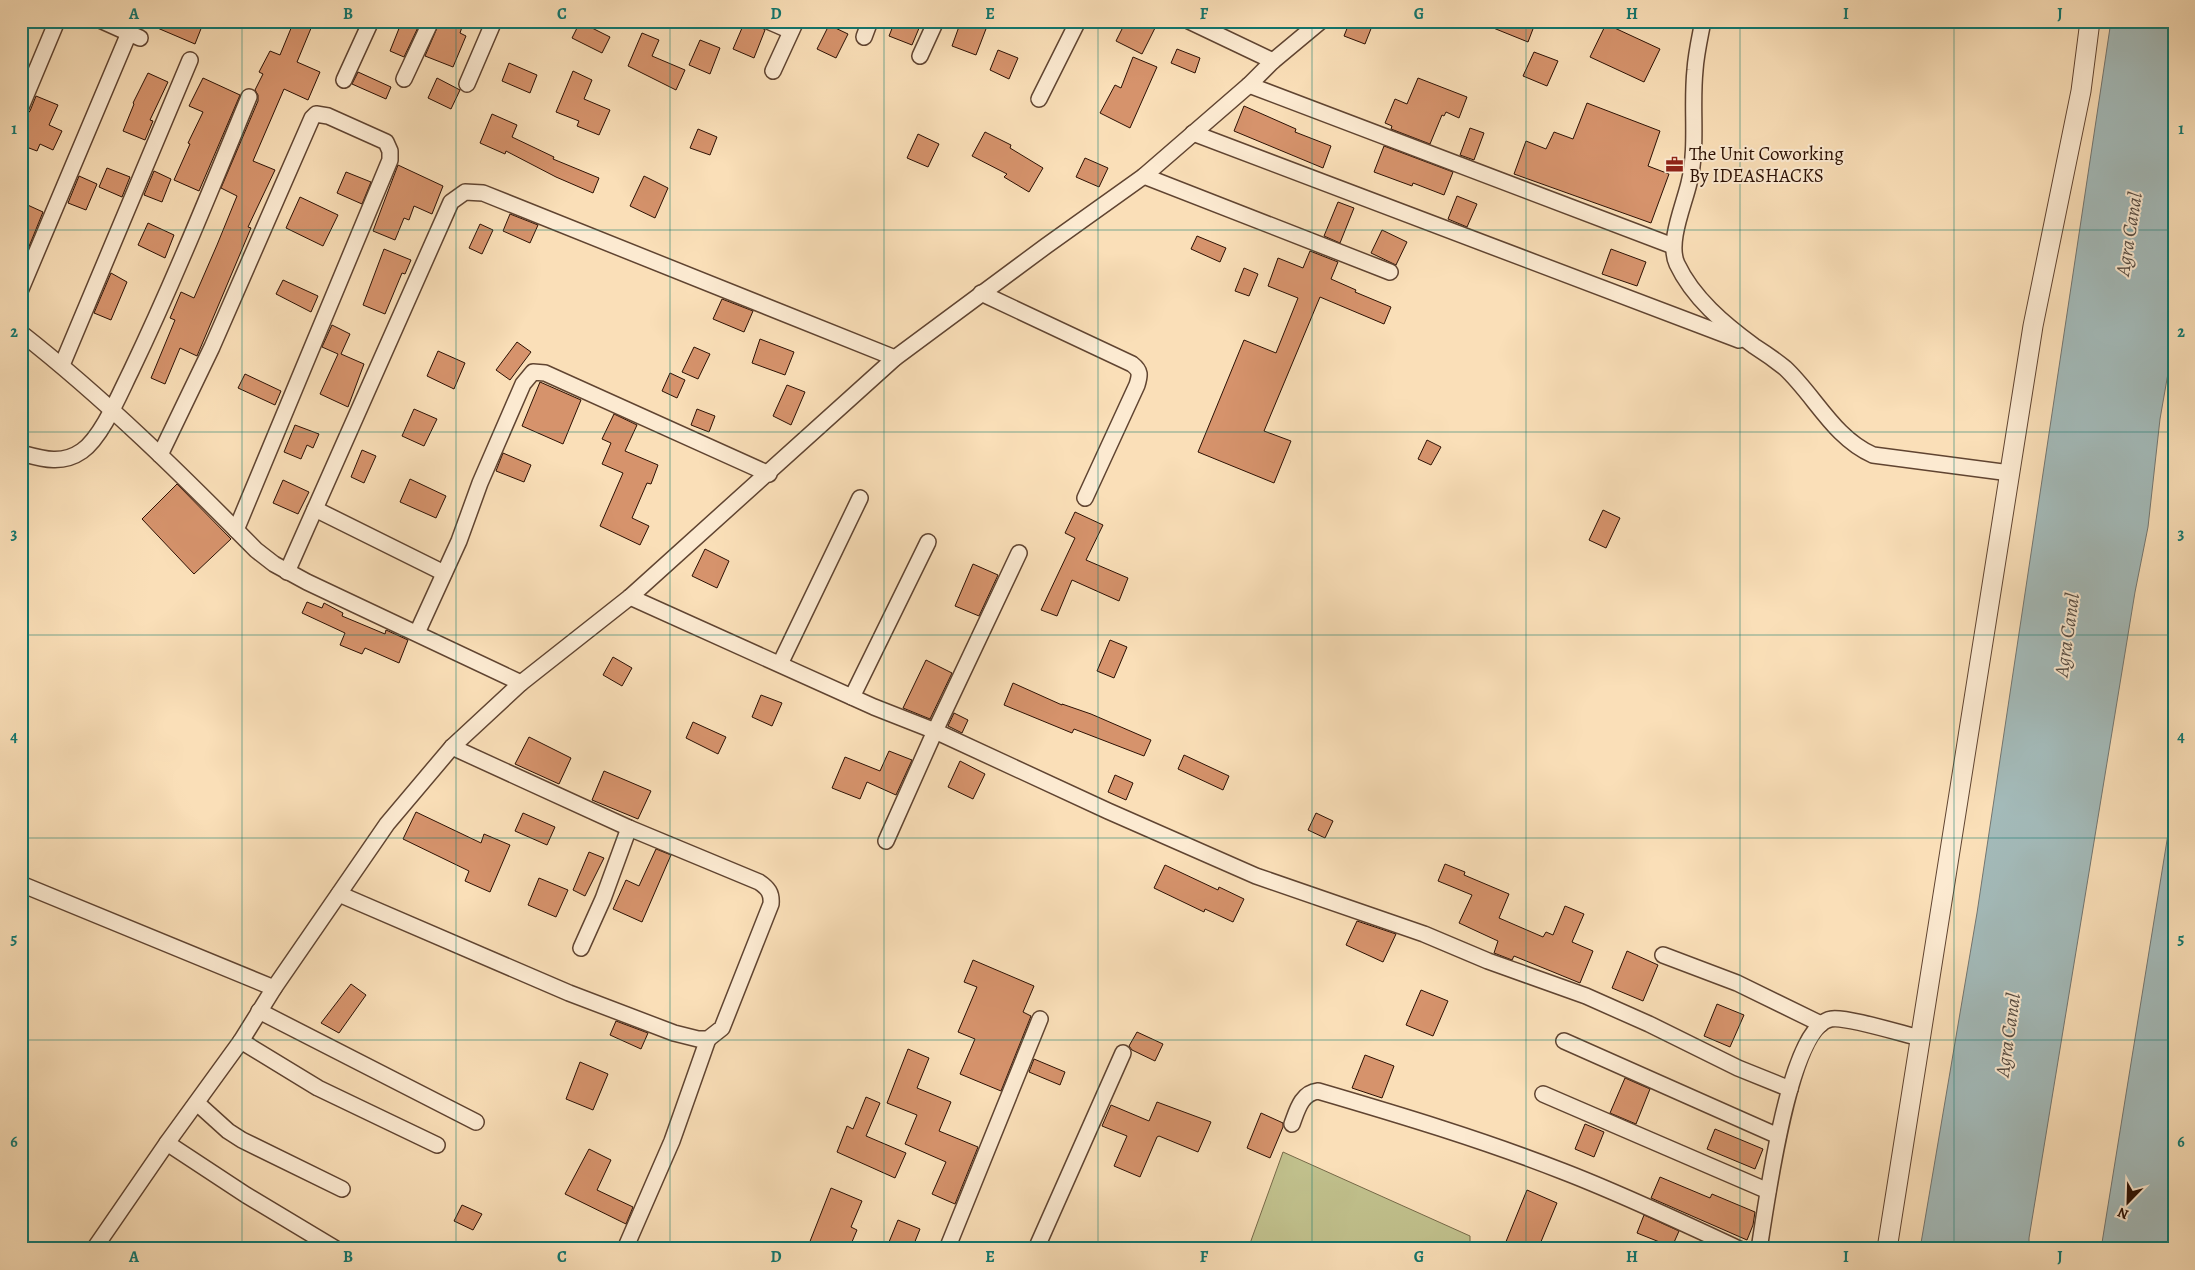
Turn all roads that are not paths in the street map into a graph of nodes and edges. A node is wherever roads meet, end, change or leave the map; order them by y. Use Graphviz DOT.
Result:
graph roads {
  1 [pos="57,21"];
  2 [pos="102,21"];
  3 [pos="371,21"];
  4 [pos="431,21"];
  5 [pos="494,21"];
  6 [pos="768,21"];
  7 [pos="870,21"];
  8 [pos="936,21"];
  9 [pos="1078,21"];
  10 [pos="1189,21"];
  11 [pos="1321,21"];
  12 [pos="1703,21"];
  13 [pos="2090,21"];
  14 [pos="793,26"];
  15 [pos="864,36"];
  16 [pos="920,56"];
  17 [pos="190,60"];
  18 [pos="1272,61"];
  19 [pos="772,70"];
  20 [pos="404,79"];
  21 [pos="344,80"];
  22 [pos="467,84"];
  23 [pos="1249,85"];
  24 [pos="249,96"];
  25 [pos="1040,98"];
  26 [pos="21,107"];
  27 [pos="1193,133"];
  28 [pos="1144,176"];
  29 [pos="1673,246"];
  30 [pos="1390,272"];
  31 [pos="21,289"];
  32 [pos="981,293"];
  33 [pos="21,333"];
  34 [pos="1754,346"];
  35 [pos="895,358"];
  36 [pos="62,365"];
  37 [pos="112,410"];
  38 [pos="21,452"];
  39 [pos="160,455"];
  40 [pos="2010,473"];
  41 [pos="769,474"];
  42 [pos="860,498"];
  43 [pos="1085,498"];
  44 [pos="315,509"];
  45 [pos="236,530"];
  46 [pos="928,542"];
  47 [pos="1019,553"];
  48 [pos="286,572"];
  49 [pos="444,573"];
  50 [pos="630,597"];
  51 [pos="417,633"];
  52 [pos="780,664"];
  53 [pos="521,683"];
  54 [pos="852,697"];
  55 [pos="935,731"];
  56 [pos="452,747"];
  57 [pos="629,828"];
  58 [pos="886,841"];
  59 [pos="21,884"];
  60 [pos="339,894"];
  61 [pos="581,948"];
  62 [pos="1663,955"];
  63 [pos="274,988"];
  64 [pos="259,1011"];
  65 [pos="1040,1019"];
  66 [pos="1821,1024"];
  67 [pos="708,1038"];
  68 [pos="1920,1038"];
  69 [pos="241,1041"];
  70 [pos="1564,1041"];
  71 [pos="1123,1053"];
  72 [pos="1790,1088"];
  73 [pos="1543,1094"];
  74 [pos="197,1104"];
  75 [pos="476,1122"];
  76 [pos="1292,1124"];
  77 [pos="1778,1136"];
  78 [pos="167,1143"];
  79 [pos="437,1144"];
  80 [pos="342,1189"];
  81 [pos="1768,1191"];
  82 [pos="94,1249"];
  83 [pos="336,1249"];
  84 [pos="625,1249"];
  85 [pos="947,1249"];
  86 [pos="1036,1249"];
  87 [pos="1739,1249"];
  88 [pos="1760,1249"];
  89 [pos="1887,1249"];
  1 -- 26 [label="street"];
  2 -- 31 [label="street"];
  3 -- 21 [label="street"];
  4 -- 20 [label="street"];
  5 -- 22 [label="street"];
  6 -- 14 [label="street"];
  7 -- 15 [label="street"];
  8 -- 16 [label="street"];
  9 -- 25 [label="street"];
  10 -- 18 [label="street"];
  11 -- 18 [label="street"];
  12 -- 29 [label="street"];
  13 -- 40 [label="street"];
  14 -- 19 [label="street"];
  17 -- 36 [label="street"];
  18 -- 23 [label="street"];
  23 -- 27 [label="street"];
  23 -- 29 [label="street"];
  24 -- 37 [label="street"];
  27 -- 28 [label="street"];
  27 -- 34 [label="street"];
  28 -- 30 [label="street"];
  28 -- 32 [label="street"];
  29 -- 34 [label="street"];
  32 -- 35 [label="street"];
  32 -- 43 [label="street"];
  33 -- 36 [label="street"];
  34 -- 40 [label="street"];
  35 -- 41 [label="street"];
  35 -- 44 [label="street"];
  36 -- 37 [label="street"];
  37 -- 38 [label="street"];
  37 -- 39 [label="street"];
  39 -- 45 [label="street"];
  39 -- 45 [label="street"];
  40 -- 68 [label="street"];
  41 -- 49 [label="street"];
  41 -- 50 [label="street"];
  42 -- 52 [label="street"];
  44 -- 48 [label="street"];
  44 -- 49 [label="street"];
  45 -- 48 [label="street"];
  46 -- 54 [label="street"];
  47 -- 55 [label="street"];
  48 -- 51 [label="street"];
  49 -- 51 [label="street"];
  50 -- 52 [label="street"];
  50 -- 53 [label="street"];
  51 -- 53 [label="street"];
  52 -- 54 [label="street"];
  53 -- 56 [label="street"];
  54 -- 55 [label="street"];
  55 -- 58 [label="street"];
  55 -- 72 [label="street"];
  56 -- 57 [label="street"];
  56 -- 60 [label="street"];
  57 -- 61 [label="street"];
  57 -- 67 [label="street"];
  59 -- 63 [label="street"];
  60 -- 63 [label="street"];
  60 -- 67 [label="street"];
  62 -- 66 [label="street"];
  63 -- 64 [label="street"];
  64 -- 69 [label="street"];
  64 -- 75 [label="street"];
  65 -- 85 [label="street"];
  66 -- 68 [label="street"];
  66 -- 72 [label="street"];
  67 -- 84 [label="street"];
  68 -- 89 [label="street"];
  69 -- 74 [label="street"];
  69 -- 79 [label="street"];
  70 -- 77 [label="street"];
  71 -- 86 [label="street"];
  72 -- 77 [label="street"];
  73 -- 81 [label="street"];
  74 -- 78 [label="street"];
  74 -- 80 [label="street"];
  76 -- 87 [label="street"];
  77 -- 81 [label="street"];
  78 -- 82 [label="street"];
  78 -- 83 [label="street"];
  81 -- 88 [label="street"];
}
